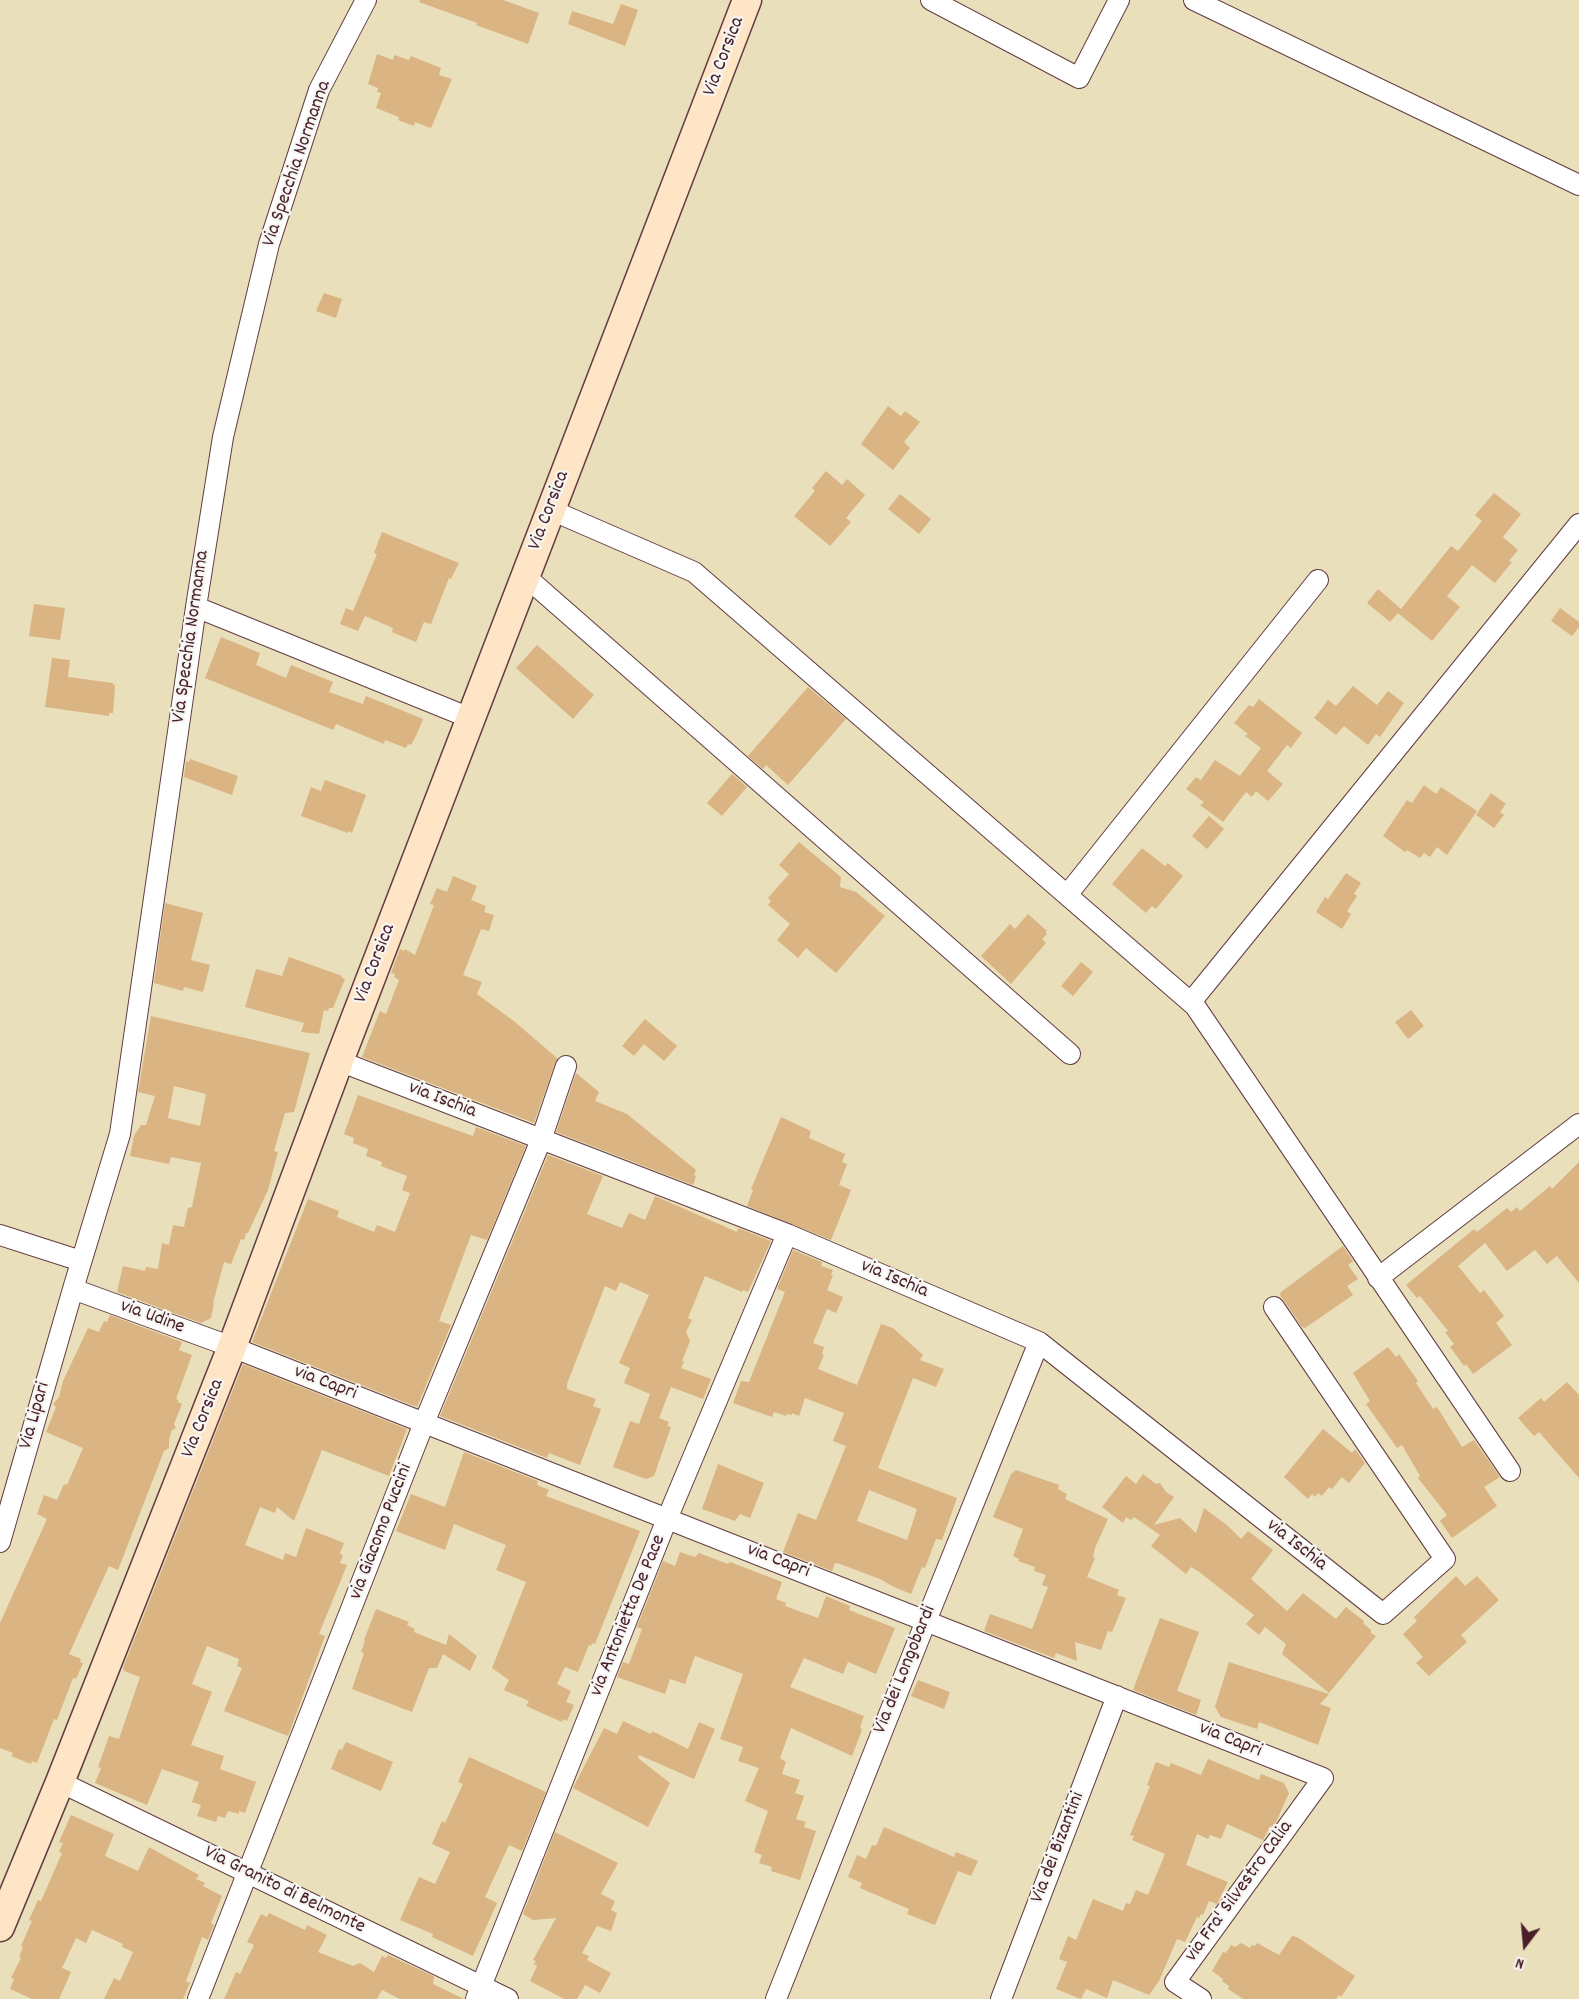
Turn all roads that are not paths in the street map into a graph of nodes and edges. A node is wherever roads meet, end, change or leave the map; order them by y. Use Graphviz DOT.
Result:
graph roads {
  1 [pos="366,0"];
  2 [pos="747,0"];
  3 [pos="930,0"];
  4 [pos="1119,0"];
  5 [pos="1194,0"];
  6 [pos="1579,185"];
  7 [pos="550,510"];
  8 [pos="1579,524"];
  9 [pos="525,576"];
  10 [pos="1318,580"];
  11 [pos="196,607"];
  12 [pos="471,718"];
  13 [pos="1067,895"];
  14 [pos="1191,1002"];
  15 [pos="1070,1054"];
  16 [pos="339,1061"];
  17 [pos="566,1066"];
  18 [pos="1579,1124"];
  19 [pos="541,1140"];
  20 [pos="787,1234"];
  21 [pos="0,1235"];
  22 [pos="81,1261"];
  23 [pos="1378,1278"];
  24 [pos="73,1289"];
  25 [pos="1274,1307"];
  26 [pos="1039,1342"];
  27 [pos="232,1347"];
  28 [pos="424,1423"];
  29 [pos="1509,1471"];
  30 [pos="667,1519"];
  31 [pos="0,1542"];
  32 [pos="926,1620"];
  33 [pos="1117,1696"];
  34 [pos="1323,1778"];
  35 [pos="60,1782"];
  36 [pos="249,1874"];
  37 [pos="0,1926"];
  38 [pos="478,1993"];
  39 [pos="198,1999"];
  40 [pos="508,1999"];
  41 [pos="776,1999"];
  42 [pos="1001,1999"];
  43 [pos="1201,1999"];
  1 -- 11 [label="street, Via Specchia Normanna"];
  2 -- 7 [label="main road, Via Corsica"];
  3 -- 4 [label="street"];
  5 -- 6 [label="street"];
  7 -- 9 [label="main road, Via Corsica"];
  7 -- 13 [label="street"];
  8 -- 14 [label="street"];
  9 -- 12 [label="main road, Via Corsica"];
  9 -- 15 [label="street"];
  10 -- 13 [label="street"];
  11 -- 12 [label="street"];
  11 -- 22 [label="street, Via Specchia Normanna"];
  12 -- 16 [label="main road, Via Corsica"];
  13 -- 14 [label="street"];
  14 -- 23 [label="street"];
  16 -- 19 [label="street, via Ischia"];
  16 -- 27 [label="main road, Via Corsica"];
  17 -- 19 [label="street, via Giacomo Puccini"];
  18 -- 23 [label="street"];
  19 -- 20 [label="street, via Ischia"];
  19 -- 28 [label="street, via Giacomo Puccini"];
  20 -- 26 [label="street, via Ischia"];
  20 -- 30 [label="street, via Antonietta De Pace"];
  21 -- 22 [label="street"];
  22 -- 24 [label="street, Via Specchia Normanna"];
  23 -- 29 [label="street"];
  24 -- 27 [label="street, via Udine"];
  24 -- 31 [label="street, Via Lipari"];
  25 -- 26 [label="street, via Ischia"];
  26 -- 32 [label="street, Via dei Longobardi"];
  27 -- 28 [label="street, via Capri"];
  27 -- 35 [label="main road, Via Corsica"];
  28 -- 30 [label="street, via Capri"];
  28 -- 36 [label="street, via Giacomo Puccini"];
  30 -- 32 [label="street, via Capri"];
  30 -- 38 [label="street, via Antonietta De Pace"];
  32 -- 33 [label="street, via Capri"];
  32 -- 41 [label="street, Via dei Longobardi"];
  33 -- 34 [label="street, via Capri"];
  33 -- 42 [label="street, Via dei Bizantini"];
  34 -- 43 [label="street, via Fra' Silvestro Calia"];
  35 -- 36 [label="street, Via Granito di Belmonte"];
  35 -- 37 [label="main road, Via Corsica"];
  36 -- 38 [label="street, Via Granito di Belmonte"];
  36 -- 39 [label="street, via Giacomo Puccini"];
  38 -- 40 [label="street, Via Granito di Belmonte"];
}
